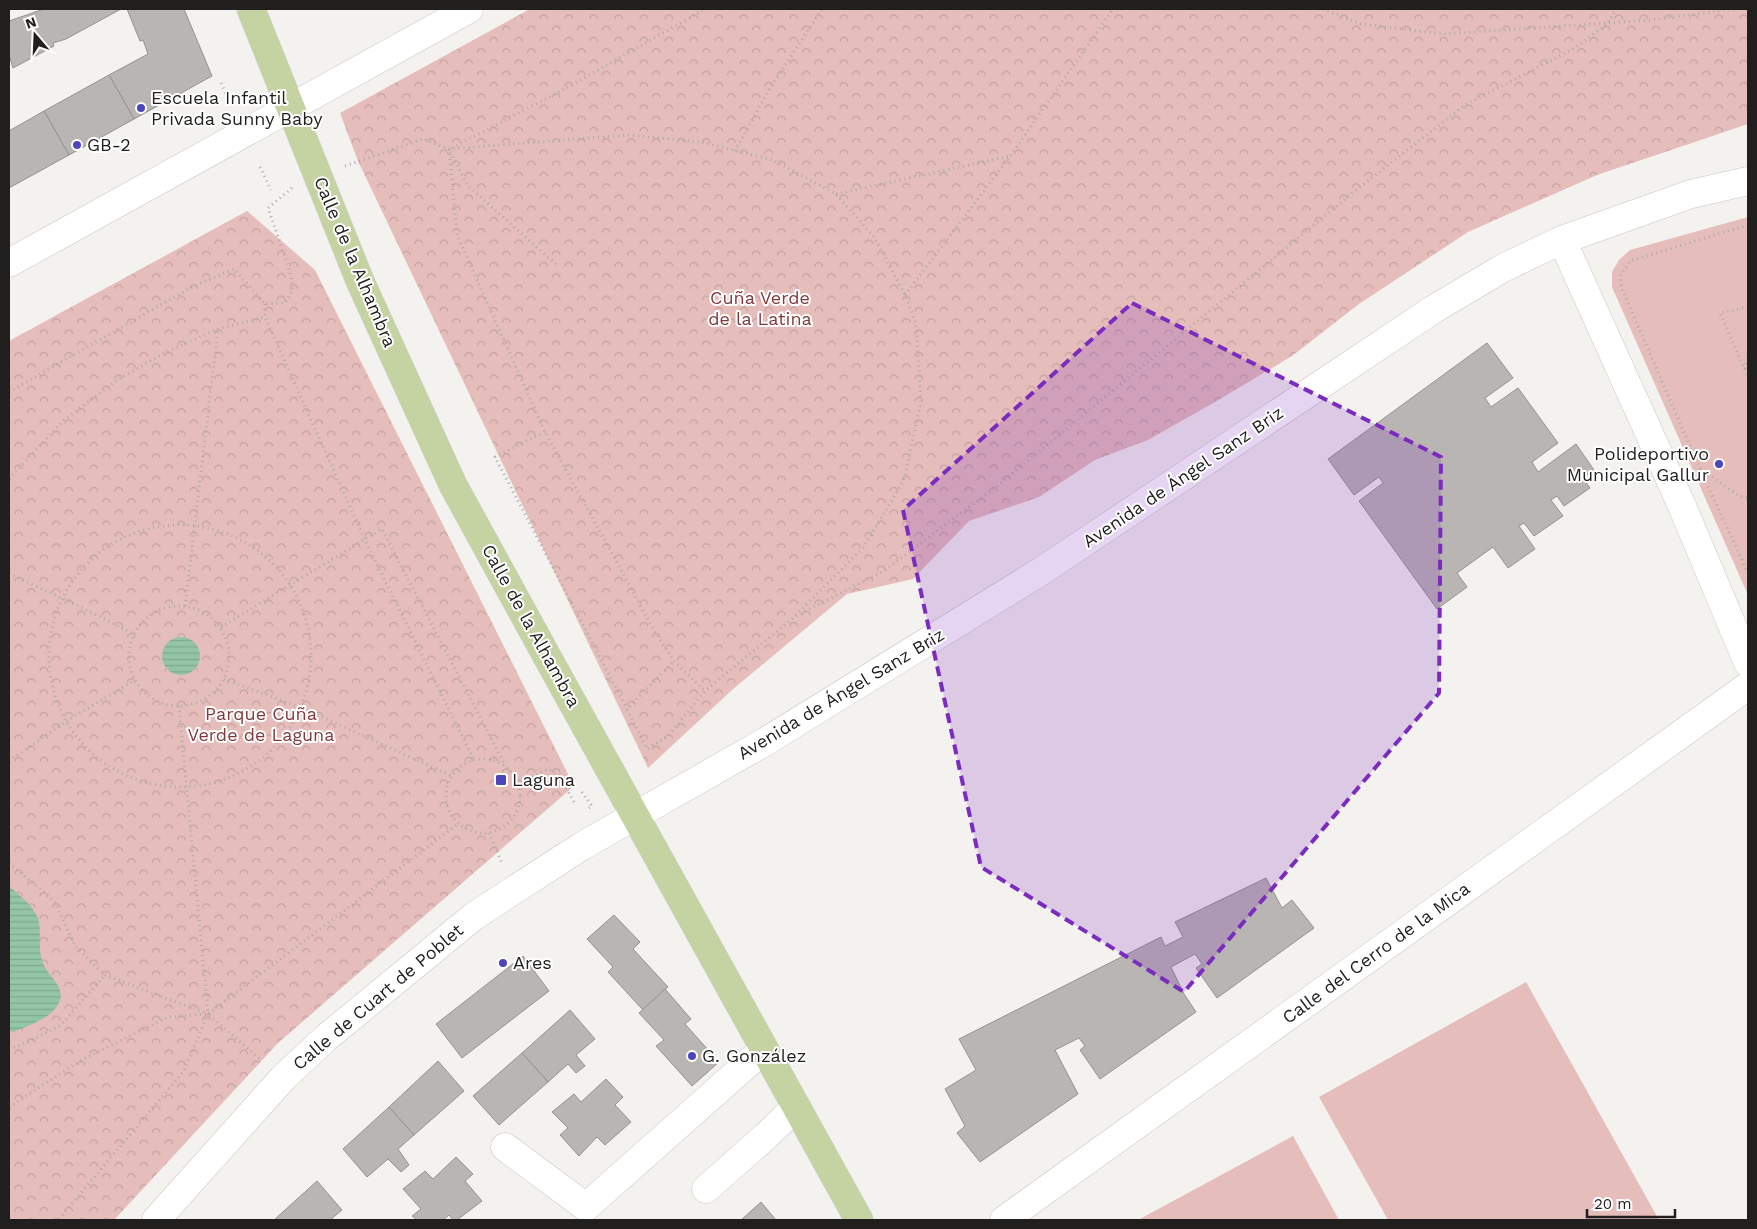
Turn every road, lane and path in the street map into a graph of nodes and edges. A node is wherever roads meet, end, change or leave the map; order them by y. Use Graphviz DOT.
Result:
graph roads {
  1 [pos="251,9"];
  2 [pos="469,9"];
  3 [pos="705,9"];
  4 [pos="822,9"];
  5 [pos="1113,9"];
  6 [pos="1323,9"];
  7 [pos="1616,9"];
  8 [pos="1735,9"];
  9 [pos="1608,23"];
  10 [pos="221,83"];
  11 [pos="230,103"];
  12 [pos="292,106"];
  13 [pos="449,150"];
  14 [pos="735,151"];
  15 [pos="1011,156"];
  16 [pos="358,161"];
  17 [pos="260,167"];
  18 [pos="1748,181"];
  19 [pos="290,189"];
  20 [pos="271,190"];
  21 [pos="836,194"];
  22 [pos="1748,225"];
  23 [pos="1562,240"];
  24 [pos="9,263"];
  25 [pos="558,266"];
  26 [pos="905,295"];
  27 [pos="265,304"];
  28 [pos="1748,307"];
  29 [pos="266,317"];
  30 [pos="218,328"];
  31 [pos="1748,353"];
  32 [pos="1748,365"];
  33 [pos="1745,369"];
  34 [pos="1748,378"];
  35 [pos="9,392"];
  36 [pos="546,432"];
  37 [pos="1699,467"];
  38 [pos="9,479"];
  39 [pos="1748,498"];
  40 [pos="196,525"];
  41 [pos="364,538"];
  42 [pos="1748,572"];
  43 [pos="9,574"];
  44 [pos="291,583"];
  45 [pos="62,598"];
  46 [pos="185,606"];
  47 [pos="792,619"];
  48 [pos="220,627"];
  49 [pos="134,634"];
  50 [pos="674,661"];
  51 [pos="1748,663"];
  52 [pos="224,679"];
  53 [pos="135,680"];
  54 [pos="1748,686"];
  55 [pos="705,691"];
  56 [pos="179,706"];
  57 [pos="302,708"];
  58 [pos="627,709"];
  59 [pos="66,722"];
  60 [pos="474,760"];
  61 [pos="9,761"];
  62 [pos="505,765"];
  63 [pos="452,776"];
  64 [pos="519,784"];
  65 [pos="187,788"];
  66 [pos="574,802"];
  67 [pos="635,815"];
  68 [pos="458,824"];
  69 [pos="9,863"];
  70 [pos="105,975"];
  71 [pos="208,1014"];
  72 [pos="9,1049"];
  73 [pos="764,1049"];
  74 [pos="282,1078"];
  75 [pos="9,1107"];
  76 [pos="796,1107"];
  77 [pos="505,1147"];
  78 [pos="706,1189"];
  79 [pos="58,1220"];
  80 [pos="156,1220"];
  81 [pos="860,1220"];
  82 [pos="1004,1220"];
  1 -- 12 [label="main road, Calle de la Alhambra"];
  2 -- 12 [label="street"];
  3 -- 13 [label="path"];
  4 -- 14 [label="path"];
  5 -- 15 [label="path"];
  6 -- 9 [label="path"];
  7 -- 9 [label="path"];
  8 -- 9 [label="path"];
  9 -- 47 [label="path"];
  10 -- 11 [label="path"];
  12 -- 24 [label="street"];
  12 -- 67 [label="main road, Calle de la Alhambra"];
  13 -- 14 [label="path"];
  13 -- 16 [label="path"];
  13 -- 25 [label="path"];
  13 -- 36 [label="path"];
  14 -- 21 [label="path"];
  15 -- 21 [label="path"];
  15 -- 26 [label="path"];
  17 -- 20 [label="path"];
  18 -- 23 [label="street, Avenida de Ángel Sanz Briz"];
  19 -- 27 [label="path"];
  21 -- 26 [label="path"];
  22 -- 37 [label="path"];
  23 -- 51 [label="street"];
  23 -- 67 [label="street, Avenida de Ángel Sanz Briz"];
  26 -- 47 [label="path"];
  27 -- 29 [label="path"];
  27 -- 35 [label="path"];
  28 -- 33 [label="path"];
  29 -- 30 [label="path"];
  29 -- 41 [label="path"];
  30 -- 38 [label="path"];
  30 -- 40 [label="path"];
  31 -- 33 [label="path"];
  32 -- 33 [label="path"];
  33 -- 34 [label="path"];
  36 -- 50 [label="path"];
  36 -- 58 [label="path"];
  37 -- 39 [label="path"];
  37 -- 42 [label="path"];
  40 -- 44 [label="path"];
  40 -- 45 [label="path"];
  40 -- 46 [label="path"];
  41 -- 44 [label="path"];
  41 -- 60 [label="path"];
  41 -- 62 [label="path"];
  43 -- 45 [label="path"];
  44 -- 48 [label="path"];
  44 -- 57 [label="path"];
  45 -- 49 [label="path"];
  45 -- 59 [label="path"];
  46 -- 48 [label="path"];
  46 -- 49 [label="path"];
  47 -- 55 [label="path"];
  48 -- 52 [label="path"];
  49 -- 53 [label="path"];
  50 -- 55 [label="path"];
  50 -- 58 [label="path"];
  52 -- 56 [label="path"];
  52 -- 57 [label="path"];
  53 -- 56 [label="path"];
  53 -- 59 [label="path"];
  54 -- 82 [label="street, Calle del Cerro de la Mica"];
  55 -- 58 [label="path"];
  56 -- 65 [label="path"];
  57 -- 63 [label="path"];
  57 -- 65 [label="path"];
  59 -- 61 [label="path"];
  59 -- 65 [label="path"];
  60 -- 62 [label="path"];
  60 -- 63 [label="path"];
  62 -- 64 [label="path"];
  63 -- 68 [label="path"];
  64 -- 66 [label="path"];
  64 -- 68 [label="path"];
  65 -- 71 [label="path"];
  67 -- 73 [label="main road, Calle de la Alhambra"];
  67 -- 74 [label="street, Calle de Cuart de Poblet"];
  68 -- 71 [label="path"];
  69 -- 70 [label="path"];
  70 -- 71 [label="path"];
  70 -- 72 [label="path"];
  71 -- 74 [label="path"];
  71 -- 75 [label="path"];
  71 -- 79 [label="path"];
  73 -- 76 [label="main road, Calle de la Alhambra"];
  73 -- 77 [label="street"];
  74 -- 80 [label="street, Calle de Cuart de Poblet"];
  76 -- 78 [label="street"];
  76 -- 81 [label="main road, Calle de la Alhambra"];
}
